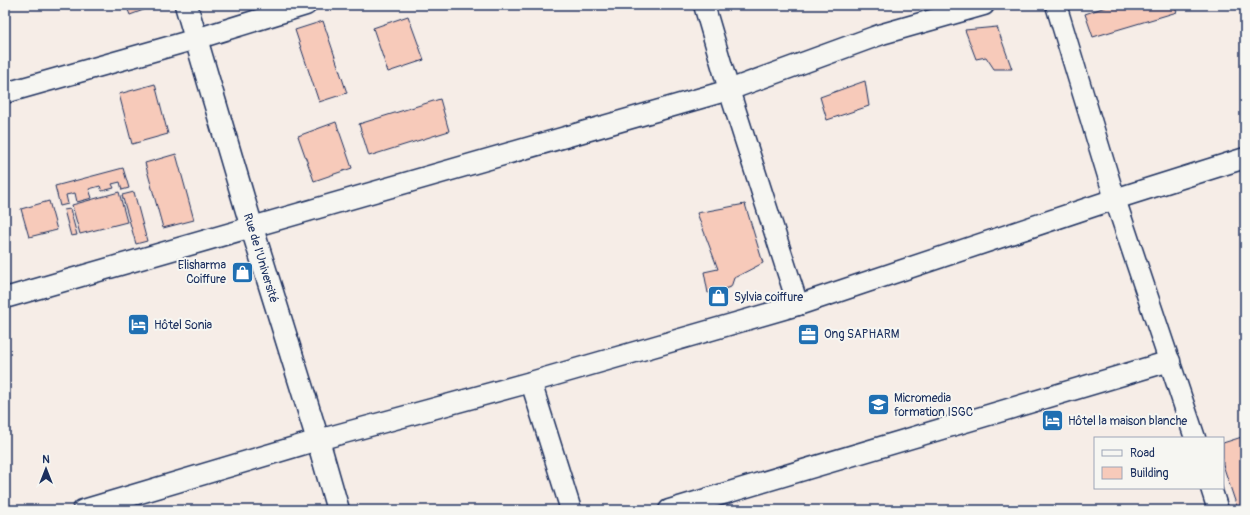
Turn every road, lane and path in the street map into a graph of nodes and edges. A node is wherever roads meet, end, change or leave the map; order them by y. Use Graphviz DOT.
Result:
graph roads {
  1 [pos="186,5"];
  2 [pos="306,5"];
  3 [pos="704,5"];
  4 [pos="984,5"];
  5 [pos="1056,5"];
  6 [pos="196,39"];
  7 [pos="729,90"];
  8 [pos="5,93"];
  9 [pos="1245,158"];
  10 [pos="1115,199"];
  11 [pos="252,228"];
  12 [pos="5,298"];
  13 [pos="798,305"];
  14 [pos="1170,361"];
  15 [pos="531,382"];
  16 [pos="1195,437"];
  17 [pos="318,440"];
  18 [pos="1211,489"];
  19 [pos="83,510"];
  20 [pos="338,510"];
  21 [pos="570,510"];
  22 [pos="669,510"];
  23 [pos="1218,510"];
  1 -- 6 [label="street, Rue de l'Université"];
  2 -- 6 [label="street"];
  3 -- 7 [label="street"];
  4 -- 7 [label="street"];
  5 -- 10 [label="street"];
  6 -- 8 [label="street"];
  6 -- 11 [label="street, Rue de l'Université"];
  7 -- 11 [label="street"];
  7 -- 13 [label="street"];
  9 -- 10 [label="street"];
  10 -- 13 [label="street"];
  10 -- 14 [label="street"];
  11 -- 12 [label="street"];
  11 -- 17 [label="street, Rue de l'Université"];
  13 -- 15 [label="street"];
  14 -- 16 [label="street"];
  14 -- 22 [label="street"];
  15 -- 17 [label="street"];
  15 -- 21 [label="street"];
  17 -- 19 [label="street"];
  17 -- 20 [label="street, Rue de l'Université"];
  18 -- 23 [label="street"];
}
